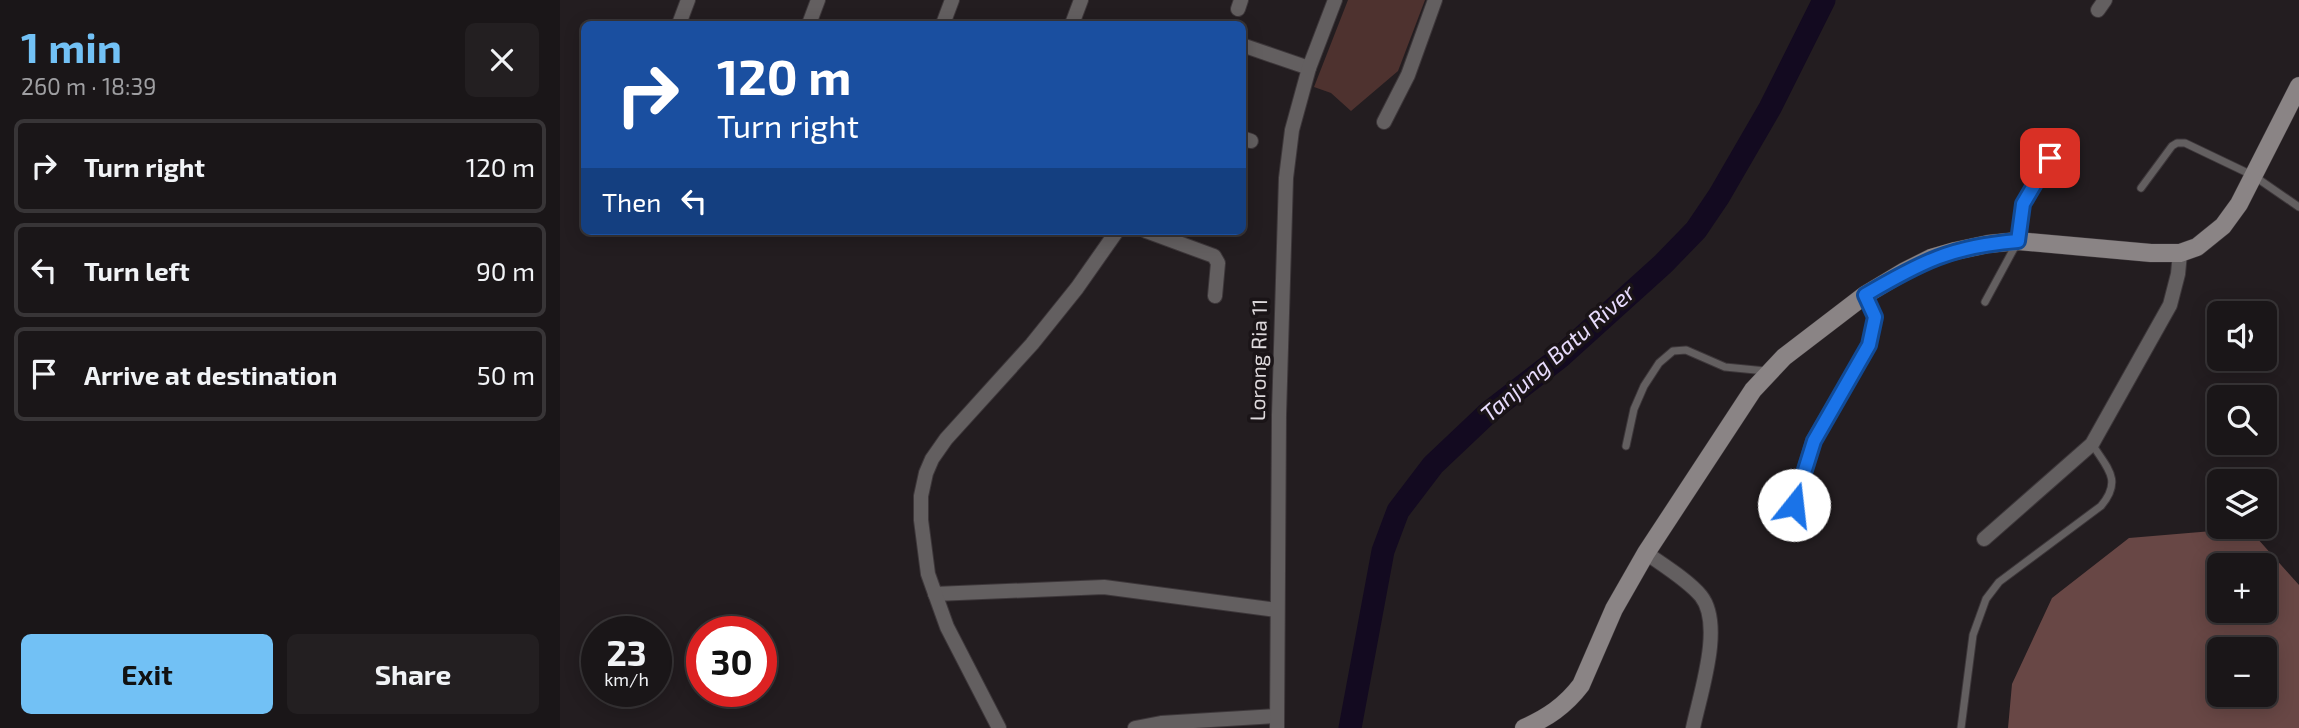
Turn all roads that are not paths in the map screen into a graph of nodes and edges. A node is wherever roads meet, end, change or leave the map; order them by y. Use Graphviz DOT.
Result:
graph roads {
  1 [pos="688,0"];
  2 [pos="818,0"];
  3 [pos="952,0"];
  4 [pos="1081,0"];
  5 [pos="1335,0"];
  6 [pos="1435,0"];
  7 [pos="680,21"];
  8 [pos="810,21"];
  9 [pos="944,21"];
  10 [pos="1073,21"];
  11 [pos="1246,46"];
  12 [pos="1309,68"];
  13 [pos="2299,86"];
  14 [pos="1384,122"];
  15 [pos="2063,134"];
  16 [pos="2254,176"];
  17 [pos="2141,188"];
  18 [pos="2299,208"];
  19 [pos="1114,235"];
  20 [pos="1157,235"];
  21 [pos="2018,241"];
  22 [pos="2180,253"];
  23 [pos="1865,295"];
  24 [pos="1215,296"];
  25 [pos="1985,302"];
  26 [pos="1769,371"];
  27 [pos="2092,444"];
  28 [pos="1626,446"];
  29 [pos="1794,505"];
  30 [pos="1984,539"];
  31 [pos="1646,552"];
  32 [pos="935,594"];
  33 [pos="1277,610"];
  34 [pos="1277,722"];
  35 [pos="999,728"];
  36 [pos="1135,728"];
  37 [pos="1524,728"];
  38 [pos="1693,728"];
  39 [pos="1961,728"];
  1 -- 7 [label="street"];
  2 -- 8 [label="street"];
  3 -- 9 [label="street"];
  4 -- 10 [label="street"];
  5 -- 12 [label="street, Lorong Ria 11"];
  6 -- 14 [label="street"];
  11 -- 12 [label="street"];
  12 -- 33 [label="street, Lorong Ria 11"];
  13 -- 16 [label="street"];
  15 -- 21 [label="lane"];
  16 -- 17 [label="lane"];
  16 -- 18 [label="lane"];
  16 -- 22 [label="street"];
  19 -- 32 [label="street"];
  20 -- 24 [label="street"];
  21 -- 22 [label="street"];
  21 -- 23 [label="street"];
  21 -- 25 [label="lane"];
  22 -- 27 [label="street"];
  23 -- 26 [label="street"];
  23 -- 29 [label="street"];
  26 -- 28 [label="lane"];
  26 -- 31 [label="street"];
  27 -- 30 [label="street"];
  27 -- 39 [label="lane"];
  31 -- 37 [label="street"];
  31 -- 38 [label="street"];
  32 -- 33 [label="street"];
  32 -- 35 [label="street"];
  33 -- 34 [label="street, Lorong Ria 11"];
  34 -- 36 [label="street"];
}
